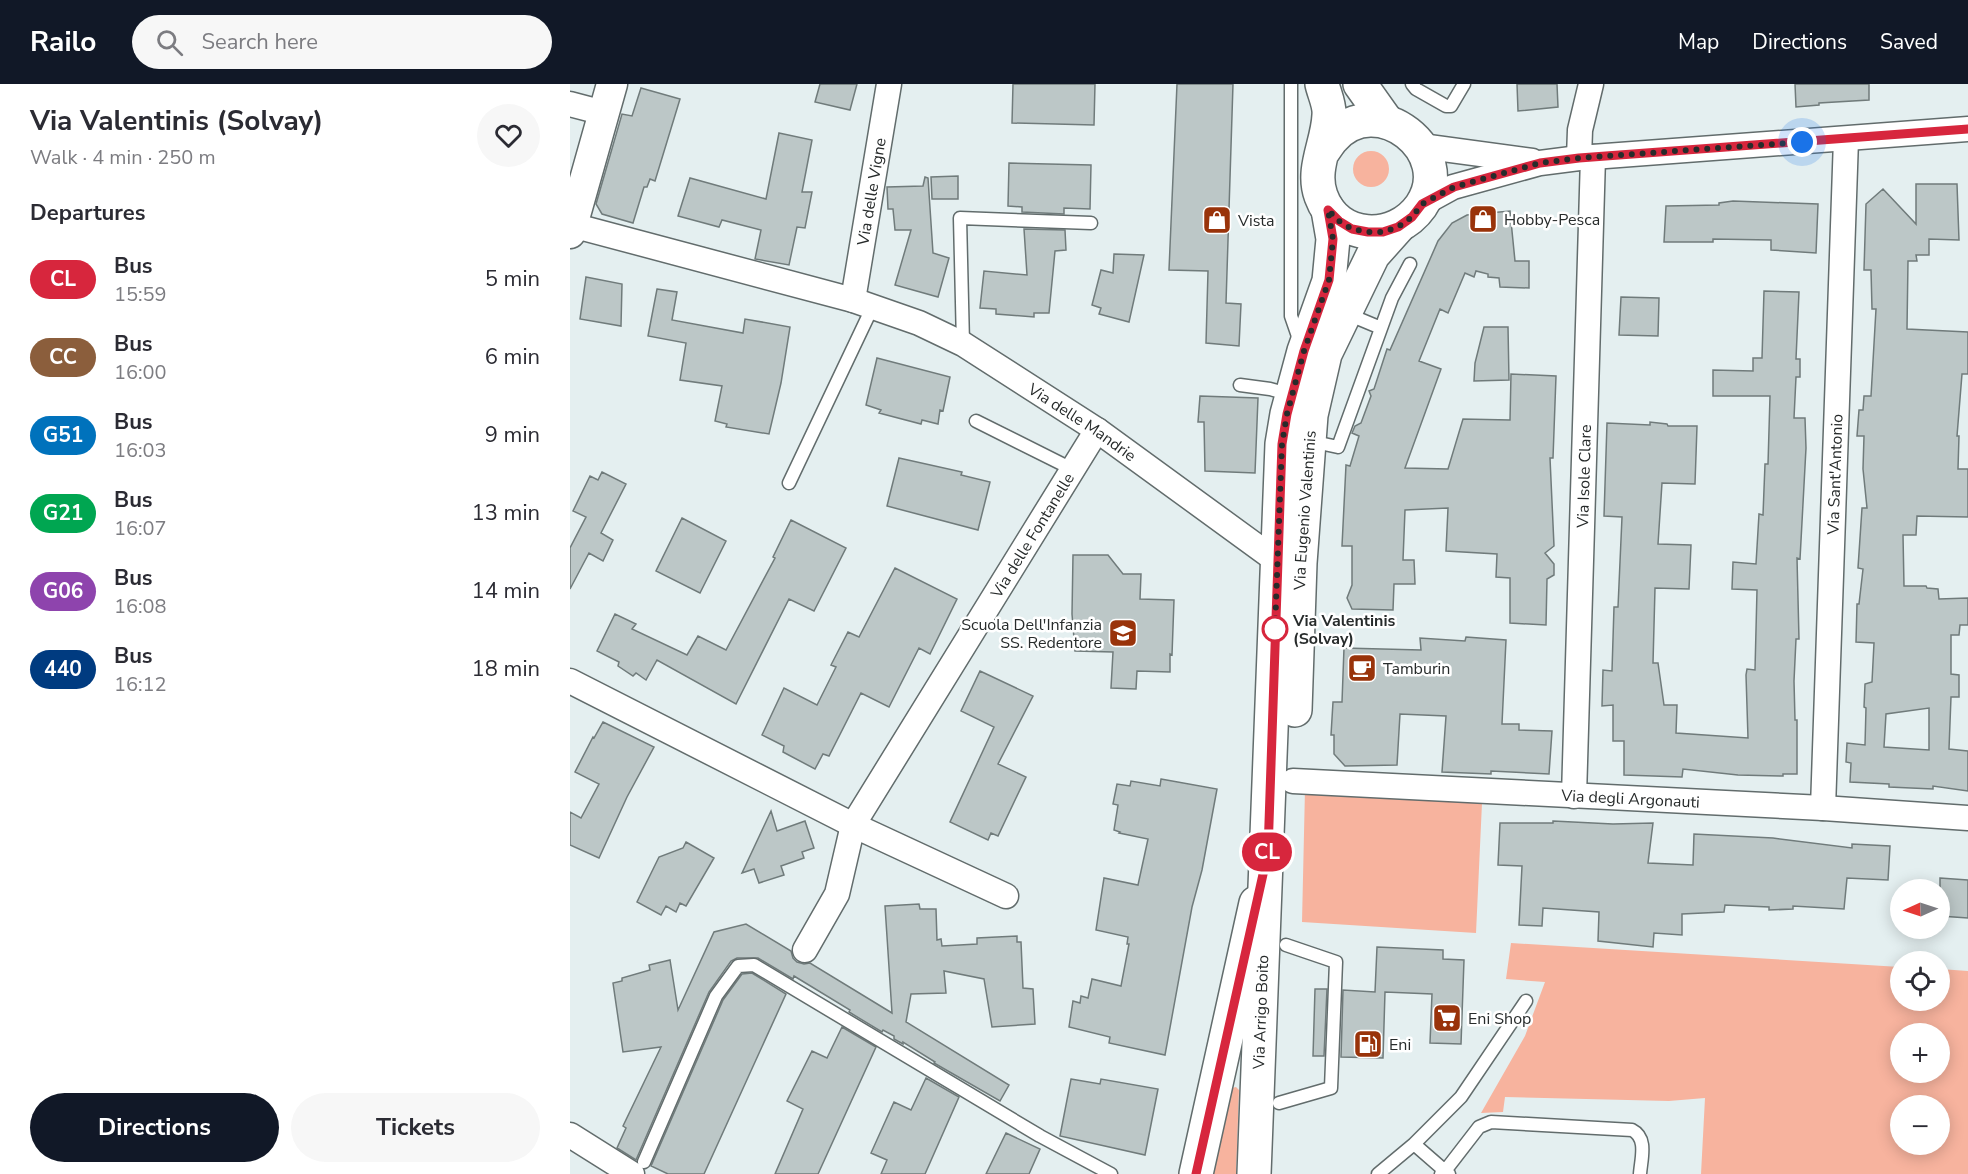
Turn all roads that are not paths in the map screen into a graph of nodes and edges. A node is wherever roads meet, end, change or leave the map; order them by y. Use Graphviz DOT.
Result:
graph roads {
  1 [pos="612,84"];
  2 [pos="889,84"];
  3 [pos="1291,84"];
  4 [pos="1322,84"];
  5 [pos="1360,84"];
  6 [pos="1412,84"];
  7 [pos="1464,84"];
  8 [pos="1592,84"];
  9 [pos="570,104"];
  10 [pos="604,113"];
  11 [pos="1387,122"];
  12 [pos="1968,129"];
  13 [pos="1846,139"];
  14 [pos="1421,147"];
  15 [pos="1322,153"];
  16 [pos="1586,157"];
  17 [pos="1540,163"];
  18 [pos="1422,204"];
  19 [pos="1328,210"];
  20 [pos="1091,223"];
  21 [pos="1398,227"];
  22 [pos="571,229"];
  23 [pos="1410,264"];
  24 [pos="863,303"];
  25 [pos="1344,313"];
  26 [pos="1381,328"];
  27 [pos="963,344"];
  28 [pos="1304,351"];
  29 [pos="1240,385"];
  30 [pos="1292,395"];
  31 [pos="976,421"];
  32 [pos="1097,430"];
  33 [pos="1309,440"];
  34 [pos="1072,470"];
  35 [pos="789,483"];
  36 [pos="1277,561"];
  37 [pos="570,681"];
  38 [pos="1293,781"];
  39 [pos="1574,796"];
  40 [pos="1823,808"];
  41 [pos="1968,819"];
  42 [pos="853,825"];
  43 [pos="1279,852"];
  44 [pos="1006,896"];
  45 [pos="1286,945"];
  46 [pos="806,950"];
  47 [pos="1526,1001"];
  48 [pos="1279,1103"];
  49 [pos="570,1135"];
  50 [pos="1414,1144"];
  51 [pos="638,1168"];
  52 [pos="1445,1173"];
  53 [pos="1111,1174"];
  54 [pos="1196,1174"];
  55 [pos="1254,1174"];
  56 [pos="1275,1174"];
  57 [pos="1378,1174"];
  58 [pos="1640,1174"];
  1 -- 10 [label="street"];
  2 -- 24 [label="street, Via delle Vigne"];
  3 -- 28 [label="lane"];
  4 -- 15 [label="main road"];
  5 -- 11 [label="main road"];
  6 -- 7 [label="lane"];
  8 -- 16 [label="street, Via Isole Clare"];
  9 -- 10 [label="street"];
  10 -- 22 [label="street"];
  11 -- 14 [label="main road"];
  11 -- 15 [label="main road"];
  12 -- 13 [label="street"];
  13 -- 16 [label="street"];
  13 -- 40 [label="street, Via Sant'Antonio"];
  14 -- 17 [label="street"];
  14 -- 18 [label="main road"];
  15 -- 19 [label="main road"];
  16 -- 17 [label="street"];
  16 -- 39 [label="street, Via Isole Clare"];
  17 -- 18 [label="street"];
  18 -- 21 [label="main road"];
  19 -- 21 [label="main road"];
  19 -- 28 [label="main road, Via Eugenio Valentinis"];
  20 -- 27 [label="lane"];
  21 -- 25 [label="main road, Via Eugenio Valentinis"];
  22 -- 24 [label="street, Via delle Mandrie"];
  23 -- 26 [label="lane"];
  24 -- 27 [label="street, Via delle Mandrie"];
  24 -- 35 [label="lane"];
  25 -- 26 [label="lane"];
  25 -- 33 [label="main road, Via Eugenio Valentinis"];
  26 -- 33 [label="lane"];
  27 -- 32 [label="street, Via delle Mandrie"];
  28 -- 30 [label="main road, Via Eugenio Valentinis"];
  29 -- 30 [label="lane"];
  30 -- 36 [label="main road, Via Eugenio Valentinis"];
  31 -- 34 [label="lane"];
  32 -- 34 [label="street, Via delle Fontanelle"];
  32 -- 36 [label="street, Via delle Mandrie"];
  33 -- 38 [label="main road, Via Eugenio Valentinis"];
  34 -- 42 [label="street, Via delle Fontanelle"];
  36 -- 43 [label="main road, Via Eugenio Valentinis"];
  37 -- 42 [label="street"];
  38 -- 39 [label="street, Via degli Argonauti"];
  38 -- 43 [label="main road, Via Eugenio Valentinis"];
  39 -- 40 [label="street, Via degli Argonauti"];
  40 -- 41 [label="street, Via degli Argonauti"];
  42 -- 44 [label="street"];
  42 -- 46 [label="street, Via delle Fontanelle"];
  43 -- 45 [label="main road, Via Arrigo Boito"];
  43 -- 54 [label="main road, Via Eugenio Valentinis"];
  43 -- 55 [label="main road, Via Arrigo Boito"];
  45 -- 48 [label="main road, Via Arrigo Boito"];
  45 -- 48 [label="lane"];
  47 -- 50 [label="lane"];
  48 -- 56 [label="main road, Via Arrigo Boito"];
  49 -- 51 [label="street"];
  50 -- 52 [label="lane"];
  50 -- 57 [label="lane"];
  51 -- 53 [label="lane"];
  52 -- 58 [label="lane"];
}
